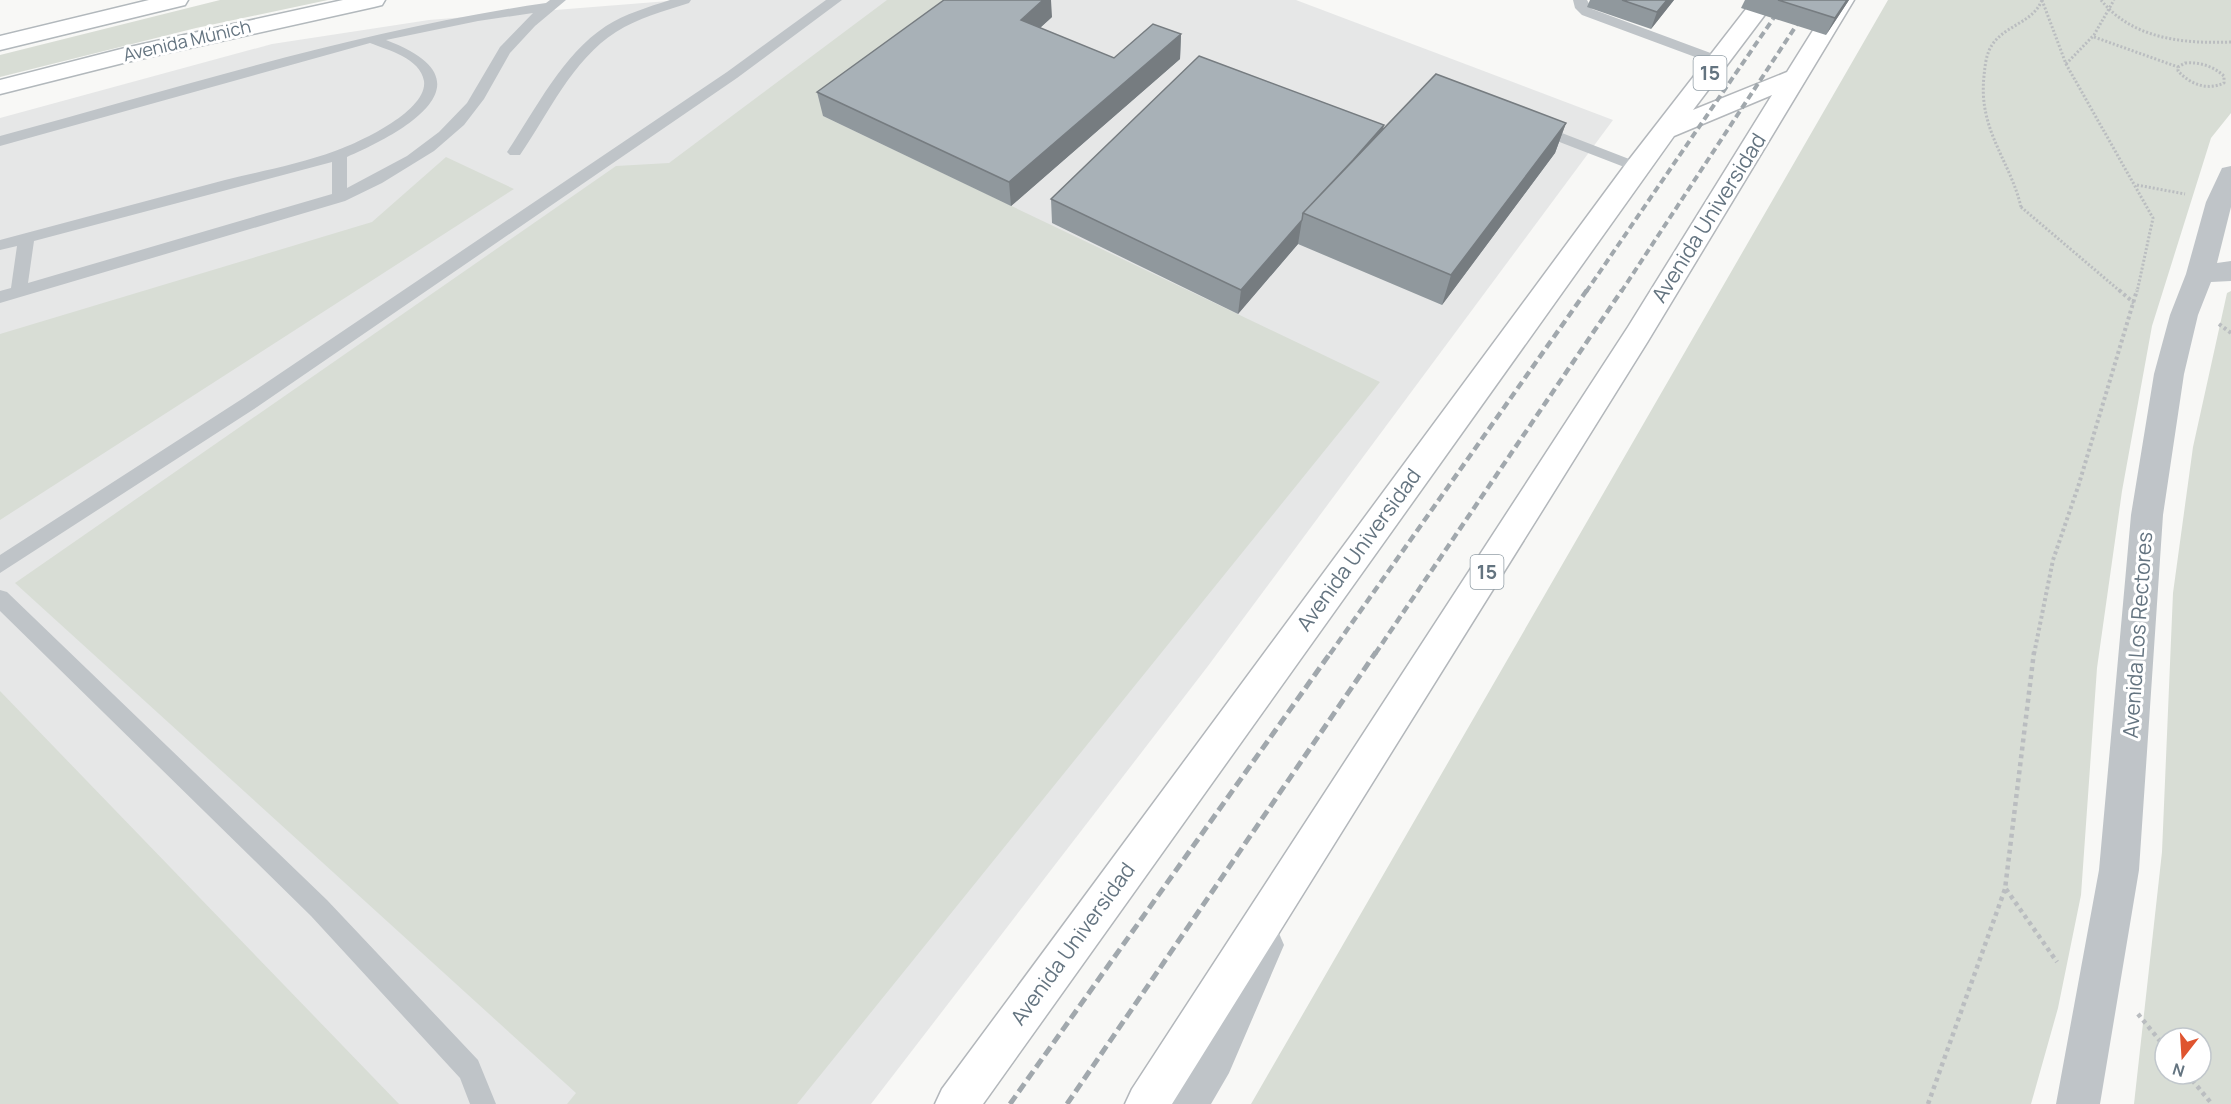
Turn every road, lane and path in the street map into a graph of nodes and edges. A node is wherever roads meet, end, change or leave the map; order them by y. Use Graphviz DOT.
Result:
graph roads {
  1 [pos="177,0"];
  2 [pos="374,0"];
  3 [pos="684,0"];
  4 [pos="835,0"];
  5 [pos="1580,0"];
  6 [pos="1765,0"];
  7 [pos="1843,0"];
  8 [pos="2042,0"];
  9 [pos="2101,0"];
  10 [pos="2114,0"];
  11 [pos="554,4"];
  12 [pos="2094,37"];
  13 [pos="371,39"];
  14 [pos="2231,42"];
  15 [pos="0,43"];
  16 [pos="1719,61"];
  17 [pos="2066,64"];
  18 [pos="2178,67"];
  19 [pos="1795,77"];
  20 [pos="2225,80"];
  21 [pos="2231,81"];
  22 [pos="0,87"];
  23 [pos="1522,122"];
  24 [pos="1665,131"];
  25 [pos="0,141"];
  26 [pos="515,152"];
  27 [pos="339,155"];
  28 [pos="1637,167"];
  29 [pos="2231,174"];
  30 [pos="2136,184"];
  31 [pos="340,197"];
  32 [pos="2213,209"];
  33 [pos="26,238"];
  34 [pos="0,245"];
  35 [pos="2215,273"];
  36 [pos="19,292"];
  37 [pos="0,297"];
  38 [pos="2134,303"];
  39 [pos="2216,322"];
  40 [pos="2231,333"];
  41 [pos="0,564"];
  42 [pos="0,598"];
  43 [pos="1299,866"];
  44 [pos="2005,889"];
  45 [pos="2061,968"];
  46 [pos="2138,1014"];
  47 [pos="2153,1032"];
  48 [pos="2197,1086"];
  49 [pos="483,1104"];
  50 [pos="957,1104"];
  51 [pos="1147,1104"];
  52 [pos="1187,1104"];
  53 [pos="1928,1104"];
  54 [pos="2078,1104"];
  55 [pos="2212,1104"];
  1 -- 15 [label="main road, Avenida Múnich"];
  2 -- 22 [label="main road, Avenida Múnich"];
  3 -- 26 [label="lane"];
  4 -- 41 [label="lane"];
  5 -- 16 [label="lane"];
  6 -- 16 [label="main road, Avenida Universidad / 15"];
  7 -- 19 [label="main road, Avenida Universidad / 15"];
  8 -- 17 [label="path"];
  8 -- 38 [label="path, bridge"];
  9 -- 14 [label="path, bridge"];
  10 -- 12 [label="path"];
  11 -- 13 [label="lane"];
  11 -- 31 [label="lane"];
  12 -- 17 [label="path"];
  12 -- 18 [label="path"];
  13 -- 25 [label="lane"];
  13 -- 27 [label="lane"];
  16 -- 24 [label="main road, Avenida Universidad / 15"];
  17 -- 30 [label="path"];
  18 -- 20 [label="path"];
  18 -- 20 [label="path"];
  19 -- 24 [label="main road"];
  19 -- 43 [label="main road, Avenida Universidad / 15"];
  20 -- 21 [label="path"];
  23 -- 28 [label="lane"];
  24 -- 28 [label="main road, Avenida Universidad / 15"];
  27 -- 31 [label="lane"];
  27 -- 33 [label="lane"];
  28 -- 50 [label="main road, Avenida Universidad / 15"];
  29 -- 32 [label="street, Avenida Los Rectores"];
  30 -- 32 [label="path"];
  30 -- 38 [label="path"];
  31 -- 36 [label="lane"];
  32 -- 35 [label="street, Avenida Los Rectores"];
  33 -- 34 [label="lane"];
  33 -- 36 [label="lane"];
  35 -- 54 [label="street, Avenida Los Rectores"];
  36 -- 37 [label="lane"];
  38 -- 44 [label="path"];
  39 -- 40 [label="path"];
  42 -- 49 [label="lane"];
  43 -- 51 [label="main road, Avenida Universidad / 15"];
  43 -- 52 [label="street"];
  44 -- 45 [label="path"];
  44 -- 53 [label="path"];
  46 -- 47 [label="path"];
  48 -- 55 [label="path"];
}
